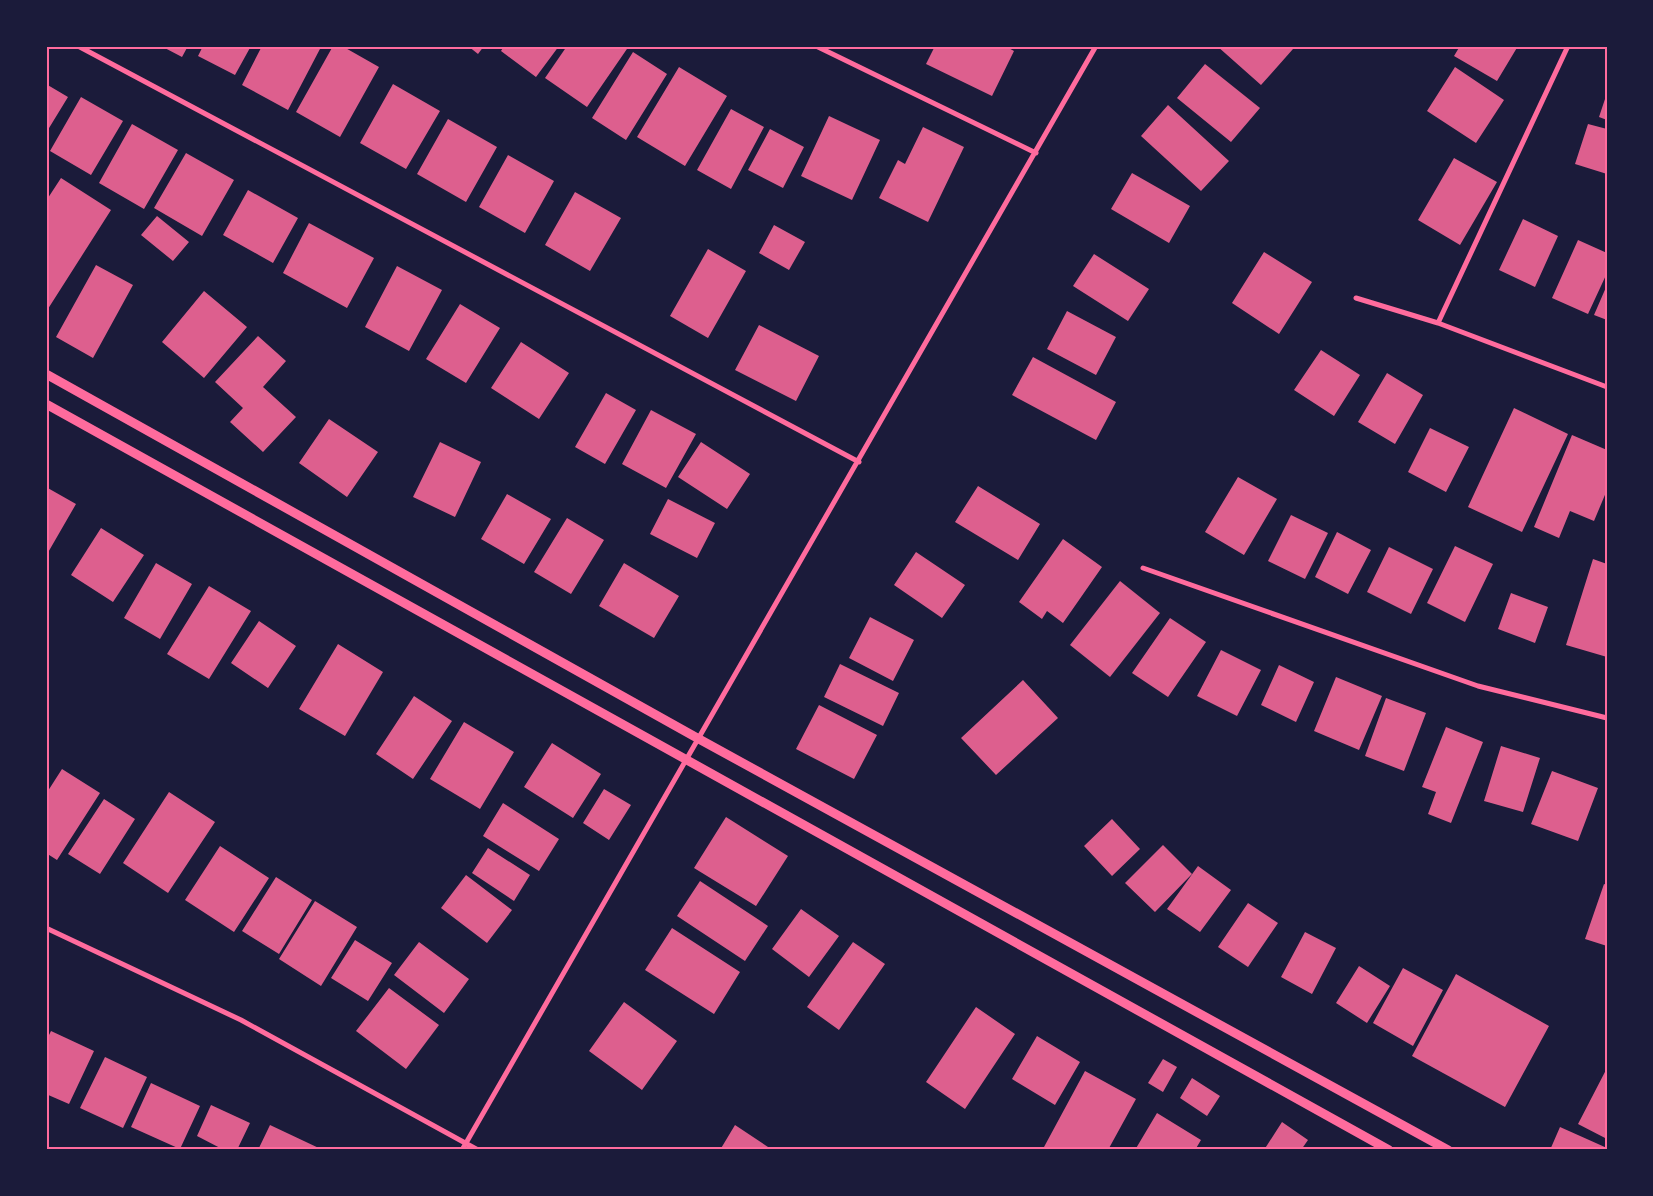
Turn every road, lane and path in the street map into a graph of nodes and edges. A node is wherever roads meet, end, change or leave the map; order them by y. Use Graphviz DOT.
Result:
graph roads {
  1 [pos="78,46"];
  2 [pos="816,46"];
  3 [pos="1096,46"];
  4 [pos="1568,46"];
  5 [pos="1036,153"];
  6 [pos="1356,298"];
  7 [pos="1438,323"];
  8 [pos="46,374"];
  9 [pos="1607,387"];
  10 [pos="46,404"];
  11 [pos="859,462"];
  12 [pos="1143,568"];
  13 [pos="1607,718"];
  14 [pos="699,739"];
  15 [pos="686,760"];
  16 [pos="46,928"];
  17 [pos="466,1142"];
  18 [pos="462,1150"];
  19 [pos="478,1150"];
  20 [pos="1389,1150"];
  21 [pos="1448,1150"];
  1 -- 11 [label="street"];
  2 -- 5 [label="street"];
  3 -- 5 [label="street"];
  4 -- 7 [label="street"];
  5 -- 11 [label="street"];
  6 -- 7 [label="street"];
  7 -- 9 [label="street"];
  8 -- 14 [label="street"];
  10 -- 15 [label="street"];
  11 -- 14 [label="street"];
  12 -- 13 [label="street"];
  14 -- 15 [label="street"];
  14 -- 21 [label="street"];
  15 -- 17 [label="street"];
  15 -- 20 [label="street"];
  16 -- 17 [label="street"];
  17 -- 18 [label="street"];
  17 -- 19 [label="street"];
}
